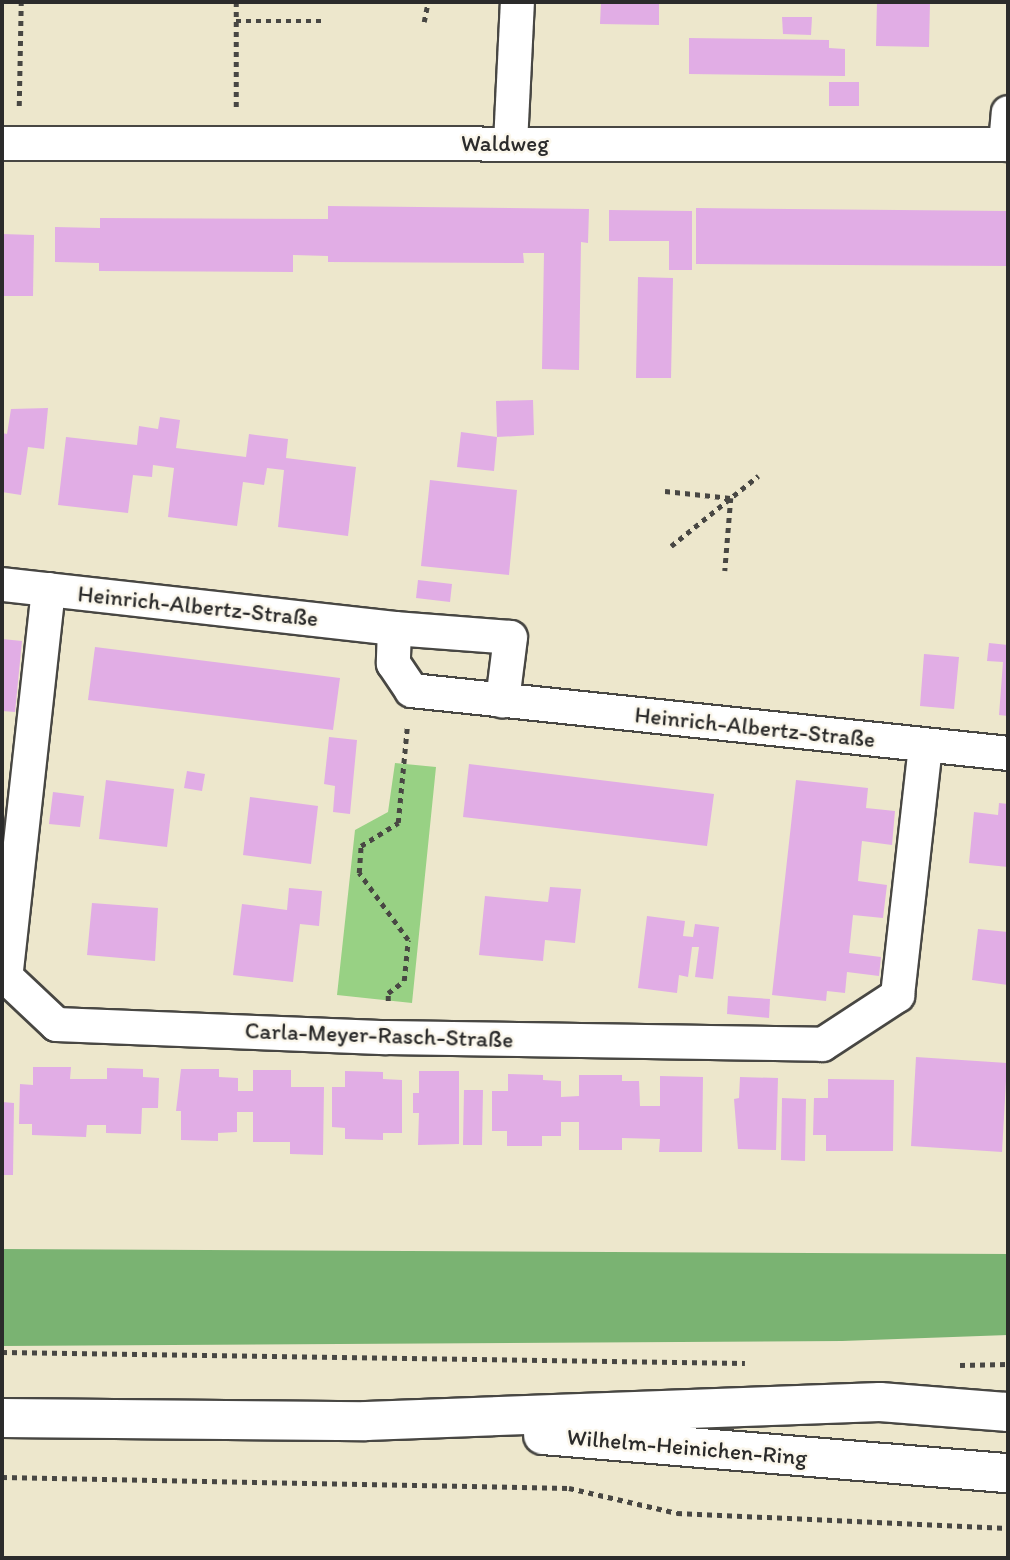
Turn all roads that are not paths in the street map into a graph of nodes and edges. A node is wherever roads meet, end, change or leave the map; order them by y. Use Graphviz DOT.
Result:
graph roads {
  1 [pos="517,2"];
  2 [pos="1007,133"];
  3 [pos="10,143"];
  4 [pos="510,143"];
  5 [pos="2,584"];
  6 [pos="48,589"];
  7 [pos="394,628"];
  8 [pos="502,700"];
  9 [pos="925,746"];
  10 [pos="1008,753"];
  11 [pos="1008,1412"];
  12 [pos="2,1418"];
  13 [pos="366,1421"];
  14 [pos="1008,1473"];
  1 -- 4 [label="street"];
  2 -- 4 [label="street, Waldweg"];
  3 -- 4 [label="street, Waldweg"];
  5 -- 6 [label="street, Heinrich-Albertz-Straße"];
  6 -- 7 [label="street, Heinrich-Albertz-Straße"];
  6 -- 9 [label="street, Carla-Meyer-Rasch-Straße"];
  7 -- 8 [label="street, Heinrich-Albertz-Straße"];
  7 -- 8 [label="street, Heinrich-Albertz-Straße"];
  8 -- 9 [label="street, Heinrich-Albertz-Straße"];
  9 -- 10 [label="street, Heinrich-Albertz-Straße"];
  11 -- 13 [label="main road, Wilhelm-Heinichen-Ring"];
  12 -- 13 [label="main road, Wilhelm-Heinichen-Ring"];
  13 -- 14 [label="main road, Wilhelm-Heinichen-Ring"];
}
